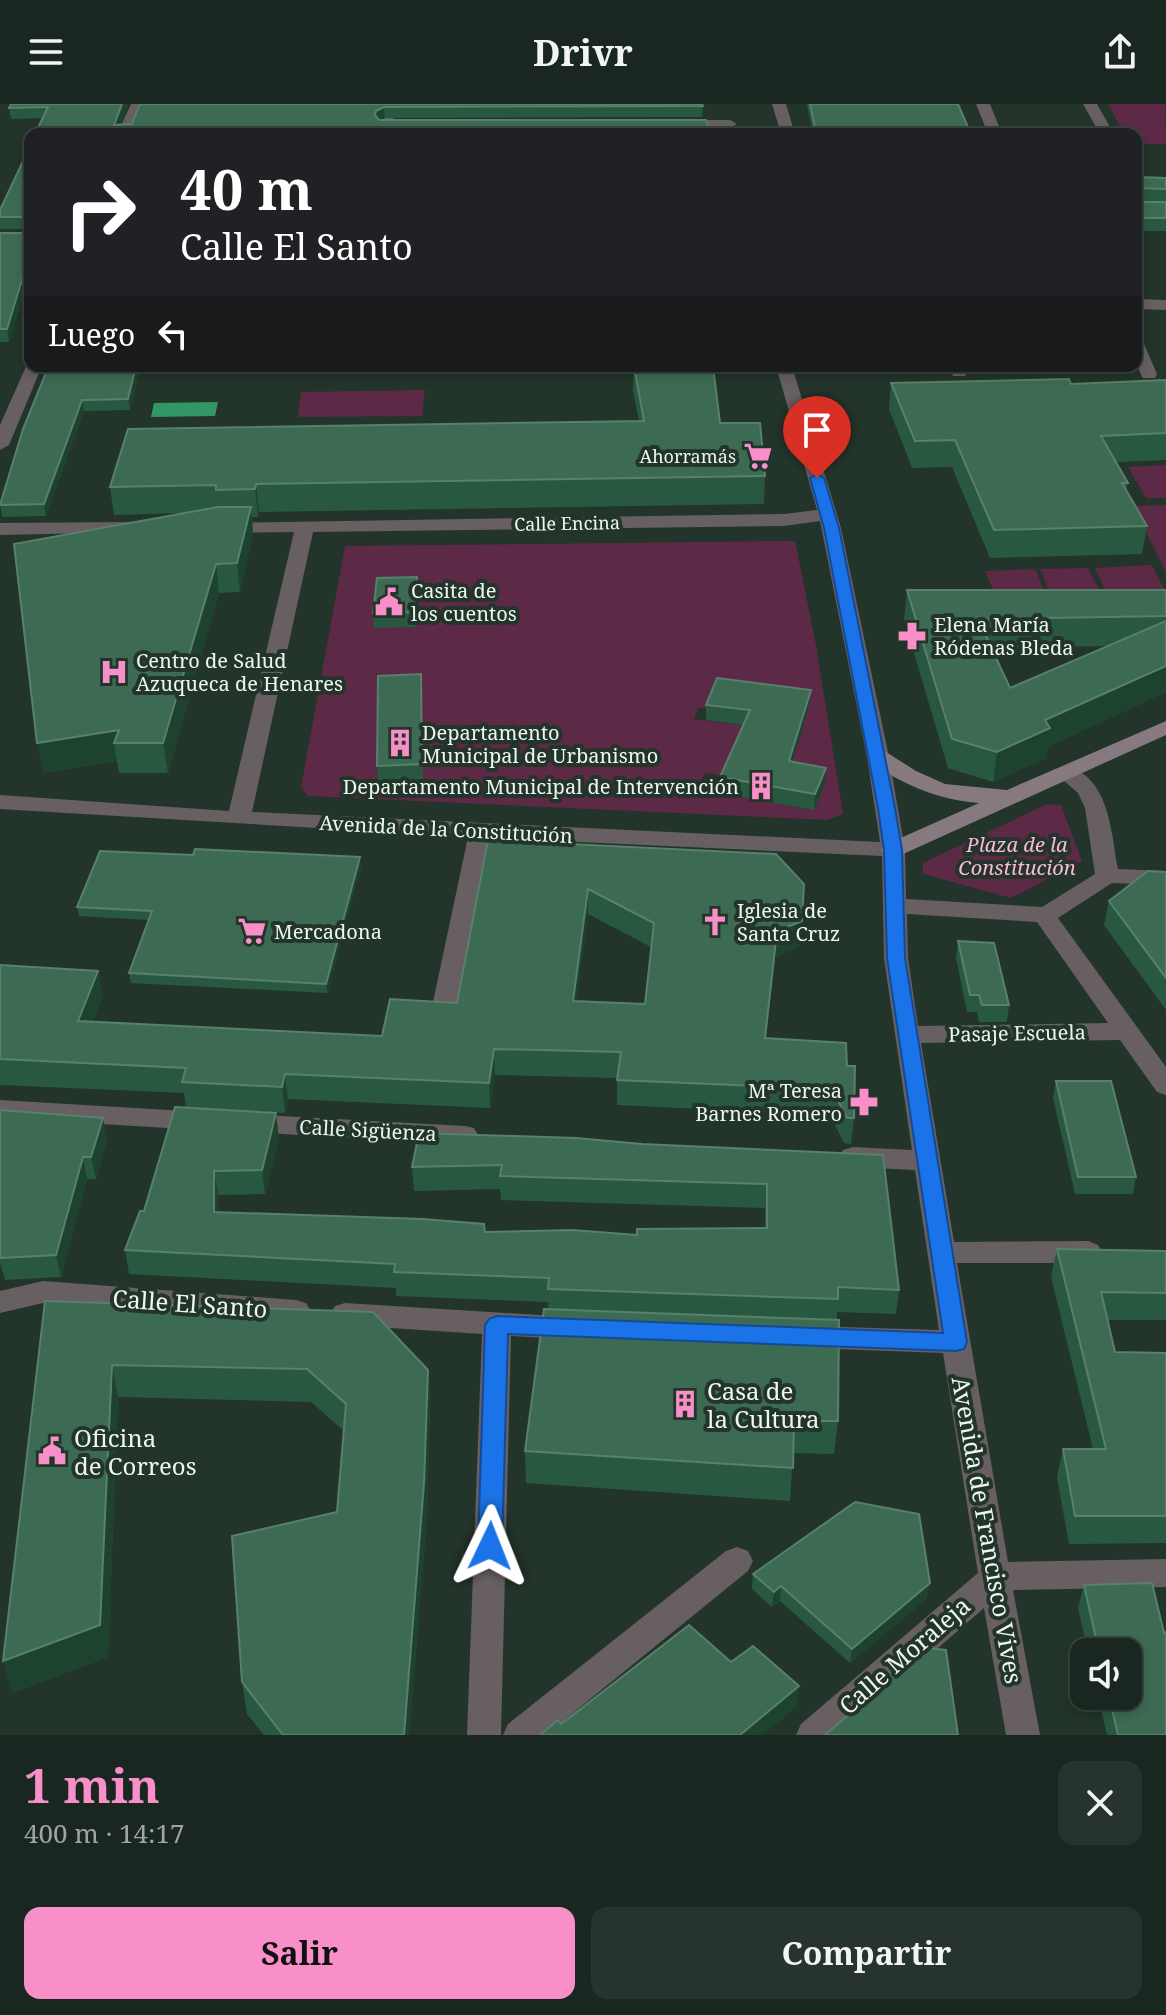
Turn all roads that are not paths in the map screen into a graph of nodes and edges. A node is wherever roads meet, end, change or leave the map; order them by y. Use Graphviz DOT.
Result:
graph roads {
  1 [pos="138,104"];
  2 [pos="390,104"];
  3 [pos="726,104"];
  4 [pos="779,104"];
  5 [pos="983,104"];
  6 [pos="1090,104"];
  7 [pos="667,124"];
  8 [pos="401,125"];
  9 [pos="127,128"];
  10 [pos="384,128"];
  11 [pos="391,128"];
  12 [pos="719,128"];
  13 [pos="732,128"];
  14 [pos="786,128"];
  15 [pos="993,128"];
  16 [pos="1104,128"];
  17 [pos="1142,304"];
  18 [pos="1166,305"];
  19 [pos="1142,358"];
  20 [pos="31,372"];
  21 [pos="786,372"];
  22 [pos="1149,374"];
  23 [pos="0,445"];
  24 [pos="827,514"];
  25 [pos="305,527"];
  26 [pos="151,528"];
  27 [pos="198,528"];
  28 [pos="0,529"];
  29 [pos="1166,727"];
  30 [pos="878,757"];
  31 [pos="1066,773"];
  32 [pos="1018,795"];
  33 [pos="0,802"];
  34 [pos="239,818"];
  35 [pos="481,830"];
  36 [pos="893,850"];
  37 [pos="1107,876"];
  38 [pos="1166,878"];
  39 [pos="894,906"];
  40 [pos="1044,915"];
  41 [pos="446,1002"];
  42 [pos="1127,1031"];
  43 [pos="907,1035"];
  44 [pos="1166,1086"];
  45 [pos="0,1109"];
  46 [pos="493,1137"];
  47 [pos="827,1156"];
  48 [pos="927,1161"];
  49 [pos="1118,1252"];
  50 [pos="943,1253"];
  51 [pos="0,1302"];
  52 [pos="497,1325"];
  53 [pos="591,1329"];
  54 [pos="780,1336"];
  55 [pos="956,1342"];
  56 [pos="737,1561"];
  57 [pos="1166,1573"];
  58 [pos="997,1576"];
  59 [pos="484,1735"];
  60 [pos="520,1735"];
  61 [pos="813,1735"];
  62 [pos="1023,1735"];
  1 -- 9 [label="street"];
  2 -- 10 [label="street"];
  3 -- 13 [label="street"];
  4 -- 14 [label="street"];
  5 -- 15 [label="street"];
  6 -- 16 [label="street"];
  7 -- 12 [label="street"];
  8 -- 11 [label="street"];
  17 -- 18 [label="street"];
  19 -- 22 [label="street"];
  20 -- 23 [label="street"];
  21 -- 24 [label="street, Avenida de Francisco Vives"];
  24 -- 25 [label="street, Calle Encina"];
  24 -- 30 [label="street, Avenida de Francisco Vives"];
  25 -- 27 [label="street, Calle Encina"];
  25 -- 34 [label="street"];
  26 -- 28 [label="street"];
  29 -- 31 [label="street"];
  30 -- 32 [label="street"];
  30 -- 36 [label="street, Avenida de Francisco Vives"];
  31 -- 32 [label="street"];
  31 -- 37 [label="street"];
  32 -- 36 [label="street"];
  33 -- 34 [label="street, Avenida de la Constitución"];
  34 -- 35 [label="street, Avenida de la Constitución"];
  35 -- 36 [label="street, Avenida de la Constitución"];
  35 -- 41 [label="street"];
  36 -- 39 [label="street, Avenida de Francisco Vives"];
  37 -- 38 [label="street"];
  37 -- 40 [label="street"];
  39 -- 40 [label="street"];
  39 -- 43 [label="street, Avenida de Francisco Vives"];
  40 -- 42 [label="street"];
  42 -- 43 [label="street, Pasaje Escuela"];
  42 -- 44 [label="street"];
  43 -- 48 [label="street, Avenida de Francisco Vives"];
  45 -- 46 [label="street, Calle Sigüenza"];
  47 -- 48 [label="street"];
  48 -- 50 [label="street, Avenida de Francisco Vives"];
  49 -- 50 [label="street"];
  50 -- 55 [label="street, Avenida de Francisco Vives"];
  51 -- 52 [label="street, Calle El Santo"];
  52 -- 53 [label="street, Calle El Santo"];
  52 -- 59 [label="street"];
  54 -- 55 [label="street"];
  55 -- 58 [label="street, Avenida de Francisco Vives"];
  56 -- 60 [label="street"];
  57 -- 58 [label="street"];
  58 -- 61 [label="street, Calle Moraleja"];
  58 -- 62 [label="street, Avenida de Francisco Vives"];
}
